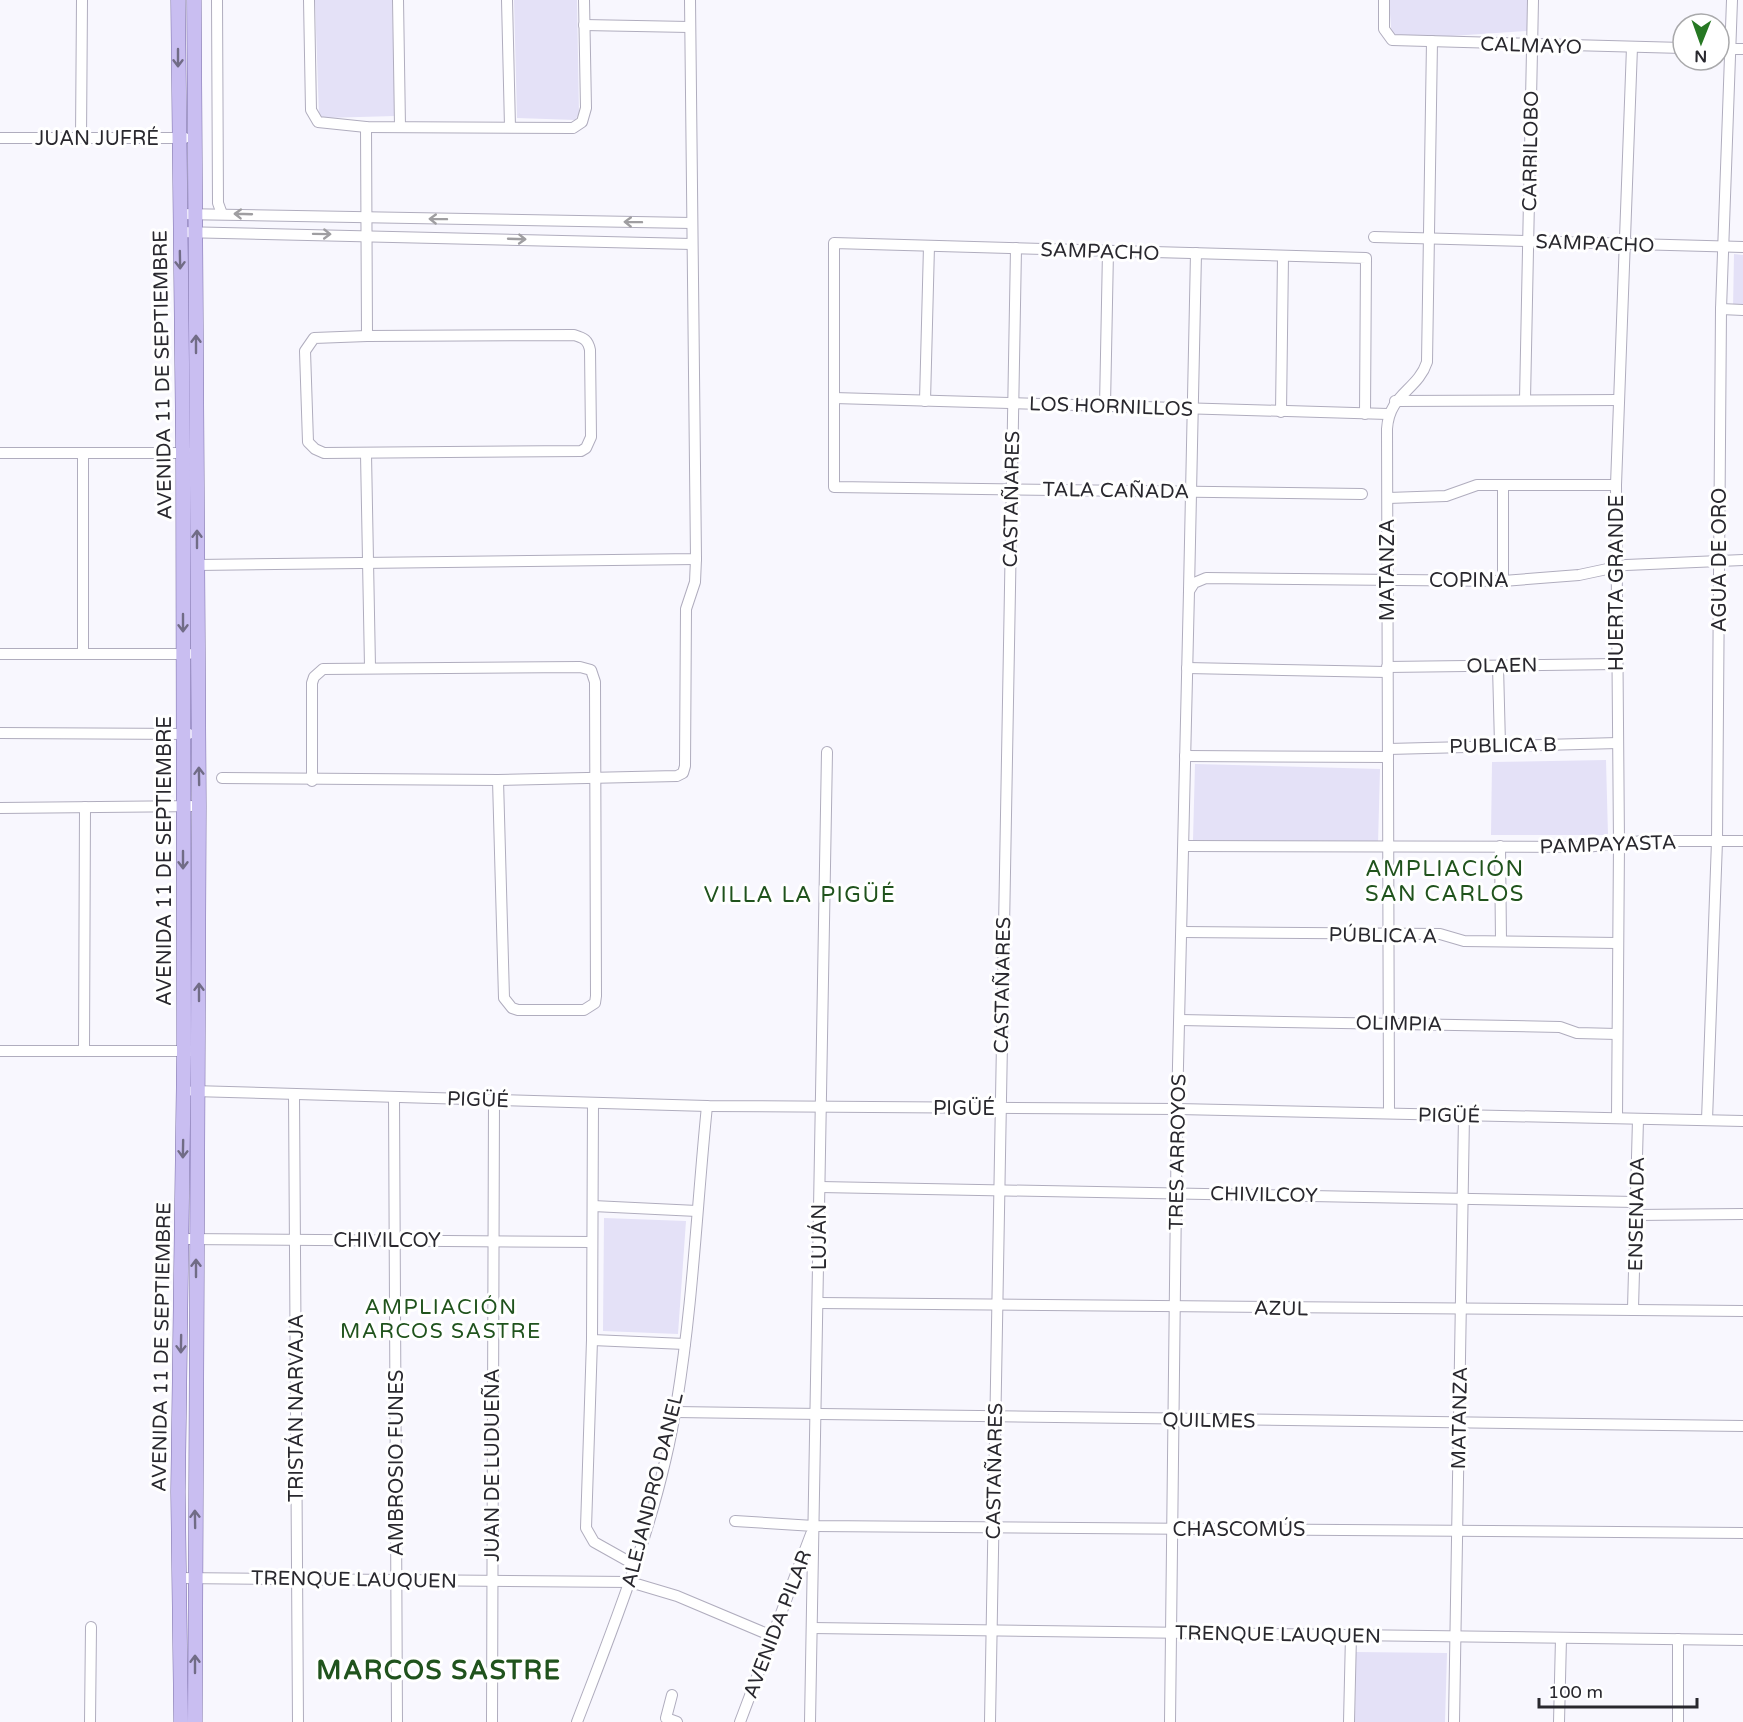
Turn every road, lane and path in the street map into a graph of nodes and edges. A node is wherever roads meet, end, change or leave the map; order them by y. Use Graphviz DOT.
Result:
graph roads {
  1 [pos="82,0"];
  2 [pos="178,0"];
  3 [pos="194,0"];
  4 [pos="217,0"];
  5 [pos="309,0"];
  6 [pos="398,0"];
  7 [pos="507,0"];
  8 [pos="584,0"];
  9 [pos="690,0"];
  10 [pos="1384,0"];
  11 [pos="1533,0"];
  12 [pos="1732,0"];
  13 [pos="584,25"];
  14 [pos="690,27"];
  15 [pos="1432,41"];
  16 [pos="1532,45"];
  17 [pos="1632,47"];
  18 [pos="1671,48"];
  19 [pos="1731,49"];
  20 [pos="1743,49"];
  21 [pos="1730,72"];
  22 [pos="400,126"];
  23 [pos="366,127"];
  24 [pos="510,128"];
  25 [pos="0,138"];
  26 [pos="81,138"];
  27 [pos="178,138"];
  28 [pos="195,138"];
  29 [pos="179,214"];
  30 [pos="195,214"];
  31 [pos="222,214"];
  32 [pos="367,218"];
  33 [pos="692,223"];
  34 [pos="180,232"];
  35 [pos="195,232"];
  36 [pos="367,235"];
  37 [pos="1374,237"];
  38 [pos="1430,239"];
  39 [pos="1529,241"];
  40 [pos="692,244"];
  41 [pos="1625,244"];
  42 [pos="929,246"];
  43 [pos="1723,246"];
  44 [pos="1743,247"];
  45 [pos="1016,248"];
  46 [pos="1108,251"];
  47 [pos="1196,253"];
  48 [pos="1283,256"];
  49 [pos="1721,309"];
  50 [pos="1743,310"];
  51 [pos="368,336"];
  52 [pos="834,398"];
  53 [pos="1619,399"];
  54 [pos="1395,400"];
  55 [pos="1525,400"];
  56 [pos="926,401"];
  57 [pos="1013,403"];
  58 [pos="1105,406"];
  59 [pos="1192,409"];
  60 [pos="1281,411"];
  61 [pos="1365,414"];
  62 [pos="1388,414"];
  63 [pos="0,453"];
  64 [pos="83,453"];
  65 [pos="190,453"];
  66 [pos="366,454"];
  67 [pos="1616,485"];
  68 [pos="1503,486"];
  69 [pos="1011,489"];
  70 [pos="1191,491"];
  71 [pos="1362,494"];
  72 [pos="1388,498"];
  73 [pos="696,559"];
  74 [pos="1743,560"];
  75 [pos="1719,561"];
  76 [pos="368,562"];
  77 [pos="197,565"];
  78 [pos="1616,566"];
  79 [pos="1388,580"];
  80 [pos="1503,581"];
  81 [pos="1192,587"];
  82 [pos="0,654"];
  83 [pos="83,654"];
  84 [pos="183,654"];
  85 [pos="197,654"];
  86 [pos="1617,664"];
  87 [pos="1498,666"];
  88 [pos="370,667"];
  89 [pos="1187,668"];
  90 [pos="1387,669"];
  91 [pos="0,733"];
  92 [pos="183,734"];
  93 [pos="198,734"];
  94 [pos="1618,743"];
  95 [pos="1500,745"];
  96 [pos="827,752"];
  97 [pos="1388,753"];
  98 [pos="1185,756"];
  99 [pos="222,778"];
  100 [pos="596,779"];
  101 [pos="498,780"];
  102 [pos="312,781"];
  103 [pos="183,806"];
  104 [pos="199,806"];
  105 [pos="85,807"];
  106 [pos="0,808"];
  107 [pos="1717,841"];
  108 [pos="1743,841"];
  109 [pos="1618,843"];
  110 [pos="1185,846"];
  111 [pos="1388,846"];
  112 [pos="1500,846"];
  113 [pos="1183,932"];
  114 [pos="1389,935"];
  115 [pos="1501,941"];
  116 [pos="1618,944"];
  117 [pos="1180,1020"];
  118 [pos="1389,1023"];
  119 [pos="1617,1034"];
  120 [pos="0,1051"];
  121 [pos="84,1051"];
  122 [pos="184,1051"];
  123 [pos="199,1051"];
  124 [pos="184,1091"];
  125 [pos="199,1091"];
  126 [pos="294,1094"];
  127 [pos="394,1097"];
  128 [pos="494,1100"];
  129 [pos="593,1103"];
  130 [pos="707,1106"];
  131 [pos="820,1107"];
  132 [pos="999,1108"];
  133 [pos="1178,1109"];
  134 [pos="1389,1113"];
  135 [pos="1464,1115"];
  136 [pos="1617,1118"];
  137 [pos="1638,1119"];
  138 [pos="1707,1120"];
  139 [pos="1743,1121"];
  140 [pos="820,1187"];
  141 [pos="998,1190"];
  142 [pos="1177,1193"];
  143 [pos="1462,1197"];
  144 [pos="1636,1202"];
  145 [pos="593,1206"];
  146 [pos="697,1211"];
  147 [pos="1743,1214"];
  148 [pos="1635,1215"];
  149 [pos="182,1239"];
  150 [pos="197,1239"];
  151 [pos="295,1240"];
  152 [pos="395,1240"];
  153 [pos="493,1241"];
  154 [pos="592,1242"];
  155 [pos="819,1303"];
  156 [pos="996,1305"];
  157 [pos="1175,1307"];
  158 [pos="1633,1309"];
  159 [pos="1461,1310"];
  160 [pos="1743,1311"];
  161 [pos="592,1340"];
  162 [pos="685,1344"];
  163 [pos="675,1412"];
  164 [pos="817,1413"];
  165 [pos="994,1417"];
  166 [pos="1173,1420"];
  167 [pos="1459,1423"];
  168 [pos="1743,1426"];
  169 [pos="735,1521"];
  170 [pos="814,1526"];
  171 [pos="993,1528"];
  172 [pos="1172,1528"];
  173 [pos="1457,1530"];
  174 [pos="1743,1533"];
  175 [pos="635,1565"];
  176 [pos="179,1578"];
  177 [pos="196,1578"];
  178 [pos="296,1578"];
  179 [pos="396,1580"];
  180 [pos="492,1581"];
  181 [pos="630,1582"];
  182 [pos="91,1627"];
  183 [pos="812,1628"];
  184 [pos="991,1630"];
  185 [pos="1171,1633"];
  186 [pos="1351,1635"];
  187 [pos="772,1636"];
  188 [pos="1455,1636"];
  189 [pos="1561,1638"];
  190 [pos="1678,1640"];
  191 [pos="1743,1640"];
  192 [pos="672,1695"];
  193 [pos="90,1722"];
  194 [pos="181,1722"];
  195 [pos="195,1722"];
  196 [pos="298,1722"];
  197 [pos="397,1722"];
  198 [pos="492,1722"];
  199 [pos="577,1722"];
  200 [pos="677,1722"];
  201 [pos="740,1722"];
  202 [pos="810,1722"];
  203 [pos="990,1722"];
  204 [pos="1170,1722"];
  205 [pos="1349,1722"];
  206 [pos="1454,1722"];
  207 [pos="1559,1722"];
  208 [pos="1678,1722"];
  1 -- 26 [label="street"];
  2 -- 27 [label="main road, AVENIDA 11 DE SEPTIEMBRE, one-way"];
  3 -- 28 [label="main road, AVENIDA 11 DE SEPTIEMBRE"];
  4 -- 31 [label="street"];
  5 -- 23 [label="street"];
  6 -- 22 [label="street"];
  7 -- 24 [label="street"];
  8 -- 13 [label="street"];
  9 -- 14 [label="street"];
  10 -- 15 [label="street, CALMAYO"];
  11 -- 16 [label="street, CARRILOBO"];
  12 -- 19 [label="street, AGUA DE ORO"];
  13 -- 14 [label="street"];
  13 -- 24 [label="street"];
  14 -- 33 [label="street"];
  15 -- 16 [label="street, CALMAYO"];
  15 -- 38 [label="street, MATANZA"];
  16 -- 17 [label="street, CALMAYO"];
  16 -- 39 [label="street, CARRILOBO"];
  17 -- 18 [label="street, CALMAYO"];
  17 -- 41 [label="street, HUERTA GRANDE"];
  19 -- 20 [label="street"];
  21 -- 43 [label="street, AGUA DE ORO"];
  22 -- 23 [label="street"];
  22 -- 24 [label="street"];
  23 -- 32 [label="street"];
  25 -- 26 [label="street, JUAN JUFRÉ"];
  26 -- 27 [label="street, JUAN JUFRÉ"];
  27 -- 28 [label="street, JUAN JUFRÉ"];
  27 -- 29 [label="main road, AVENIDA 11 DE SEPTIEMBRE"];
  28 -- 30 [label="main road, AVENIDA 11 DE SEPTIEMBRE"];
  29 -- 30 [label="street"];
  29 -- 34 [label="main road, AVENIDA 11 DE SEPTIEMBRE"];
  30 -- 31 [label="street"];
  30 -- 35 [label="main road, AVENIDA 11 DE SEPTIEMBRE"];
  32 -- 31 [label="street, one-way"];
  33 -- 32 [label="street, one-way"];
  32 -- 36 [label="street"];
  33 -- 40 [label="street"];
  34 -- 35 [label="street"];
  34 -- 65 [label="main road, AVENIDA 11 DE SEPTIEMBRE, one-way"];
  35 -- 36 [label="street, one-way"];
  65 -- 35 [label="main road, AVENIDA 11 DE SEPTIEMBRE, one-way"];
  36 -- 40 [label="street, one-way"];
  36 -- 51 [label="street"];
  37 -- 38 [label="street, SAMPACHO"];
  38 -- 39 [label="street, SAMPACHO"];
  38 -- 54 [label="street, MATANZA"];
  39 -- 41 [label="street, SAMPACHO"];
  39 -- 55 [label="street, CARRILOBO"];
  40 -- 73 [label="street"];
  41 -- 43 [label="street, SAMPACHO"];
  41 -- 53 [label="street, HUERTA GRANDE"];
  42 -- 45 [label="street, SAMPACHO"];
  42 -- 52 [label="street, SAMPACHO"];
  42 -- 56 [label="street"];
  43 -- 44 [label="street, SAMPACHO"];
  43 -- 49 [label="street, AGUA DE ORO"];
  45 -- 46 [label="street, SAMPACHO"];
  45 -- 57 [label="street, CASTAÑARES"];
  46 -- 47 [label="street, SAMPACHO"];
  46 -- 58 [label="street"];
  47 -- 48 [label="street, SAMPACHO"];
  47 -- 59 [label="street, TRES ARROYOS"];
  48 -- 60 [label="street"];
  48 -- 61 [label="street, SAMPACHO"];
  49 -- 50 [label="street"];
  49 -- 75 [label="street, AGUA DE ORO"];
  51 -- 66 [label="street"];
  51 -- 66 [label="street"];
  52 -- 56 [label="street, LOS HORNILLOS"];
  52 -- 69 [label="street, TALA CAÑADA"];
  53 -- 55 [label="street"];
  53 -- 67 [label="street, HUERTA GRANDE"];
  54 -- 55 [label="street"];
  54 -- 62 [label="street, MATANZA"];
  56 -- 57 [label="street, LOS HORNILLOS"];
  57 -- 58 [label="street, LOS HORNILLOS"];
  57 -- 69 [label="street, CASTAÑARES"];
  58 -- 59 [label="street, LOS HORNILLOS"];
  59 -- 60 [label="street, LOS HORNILLOS"];
  59 -- 70 [label="street, TRES ARROYOS"];
  60 -- 61 [label="street, LOS HORNILLOS"];
  61 -- 62 [label="street, LOS HORNILLOS"];
  62 -- 72 [label="street, MATANZA"];
  63 -- 64 [label="street"];
  64 -- 65 [label="street"];
  64 -- 83 [label="street"];
  77 -- 65 [label="main road, AVENIDA 11 DE SEPTIEMBRE, one-way"];
  65 -- 84 [label="main road, AVENIDA 11 DE SEPTIEMBRE, one-way"];
  66 -- 76 [label="street"];
  67 -- 68 [label="street"];
  67 -- 78 [label="street, HUERTA GRANDE"];
  68 -- 72 [label="street"];
  68 -- 80 [label="street"];
  69 -- 70 [label="street, TALA CAÑADA"];
  69 -- 132 [label="street, CASTAÑARES"];
  70 -- 71 [label="street, TALA CAÑADA"];
  70 -- 81 [label="street, TRES ARROYOS"];
  72 -- 79 [label="street, MATANZA"];
  73 -- 76 [label="street"];
  73 -- 100 [label="street"];
  74 -- 75 [label="street, COPINA"];
  75 -- 78 [label="street, COPINA"];
  75 -- 107 [label="street, AGUA DE ORO"];
  76 -- 77 [label="street"];
  76 -- 88 [label="street"];
  77 -- 85 [label="main road, AVENIDA 11 DE SEPTIEMBRE"];
  78 -- 80 [label="street, COPINA"];
  78 -- 86 [label="street, HUERTA GRANDE"];
  79 -- 80 [label="street, COPINA"];
  79 -- 81 [label="street, COPINA"];
  79 -- 90 [label="street, MATANZA"];
  81 -- 89 [label="street, TRES ARROYOS"];
  82 -- 83 [label="street"];
  83 -- 84 [label="street"];
  84 -- 85 [label="street"];
  84 -- 92 [label="main road, AVENIDA 11 DE SEPTIEMBRE"];
  85 -- 93 [label="main road, AVENIDA 11 DE SEPTIEMBRE"];
  86 -- 87 [label="street, OLAEN"];
  86 -- 94 [label="street, HUERTA GRANDE"];
  87 -- 90 [label="street, OLAEN"];
  87 -- 95 [label="street"];
  88 -- 100 [label="street"];
  88 -- 102 [label="street"];
  89 -- 90 [label="street, OLAEN"];
  89 -- 98 [label="street, TRES ARROYOS"];
  90 -- 97 [label="street, MATANZA"];
  91 -- 92 [label="street"];
  92 -- 93 [label="street"];
  92 -- 103 [label="main road, AVENIDA 11 DE SEPTIEMBRE"];
  104 -- 93 [label="main road, AVENIDA 11 DE SEPTIEMBRE, one-way"];
  94 -- 95 [label="street, PUBLICA B"];
  94 -- 109 [label="street, HUERTA GRANDE"];
  95 -- 97 [label="street, PUBLICA B"];
  96 -- 131 [label="street, LUJÁN"];
  97 -- 98 [label="street, PUBLICA B"];
  97 -- 111 [label="street, MATANZA"];
  98 -- 110 [label="street, TRES ARROYOS"];
  99 -- 102 [label="street"];
  100 -- 101 [label="street"];
  100 -- 101 [label="street"];
  101 -- 102 [label="street"];
  103 -- 104 [label="street"];
  103 -- 105 [label="street"];
  103 -- 122 [label="main road, AVENIDA 11 DE SEPTIEMBRE, one-way"];
  123 -- 104 [label="main road, AVENIDA 11 DE SEPTIEMBRE, one-way"];
  105 -- 106 [label="street"];
  105 -- 121 [label="street"];
  107 -- 108 [label="street, PAMPAYASTA"];
  107 -- 109 [label="street, PAMPAYASTA"];
  107 -- 138 [label="street, AGUA DE ORO"];
  109 -- 112 [label="street, PAMPAYASTA"];
  109 -- 116 [label="street, HUERTA GRANDE"];
  110 -- 111 [label="street, PAMPAYASTA"];
  110 -- 113 [label="street, TRES ARROYOS"];
  111 -- 112 [label="street, PAMPAYASTA"];
  111 -- 114 [label="street, MATANZA"];
  112 -- 115 [label="street"];
  113 -- 114 [label="street, PÚBLICA A"];
  113 -- 117 [label="street, TRES ARROYOS"];
  114 -- 115 [label="street, PÚBLICA A"];
  114 -- 118 [label="street, MATANZA"];
  115 -- 116 [label="street, PÚBLICA A"];
  116 -- 119 [label="street, HUERTA GRANDE"];
  117 -- 118 [label="street, OLIMPIA"];
  117 -- 133 [label="street, TRES ARROYOS"];
  118 -- 119 [label="street, OLIMPIA"];
  118 -- 134 [label="street, MATANZA"];
  119 -- 136 [label="street, HUERTA GRANDE"];
  120 -- 121 [label="street"];
  121 -- 122 [label="street"];
  122 -- 123 [label="street"];
  122 -- 124 [label="main road, AVENIDA 11 DE SEPTIEMBRE"];
  123 -- 125 [label="main road, AVENIDA 11 DE SEPTIEMBRE"];
  124 -- 125 [label="street, PIGÜÉ"];
  124 -- 149 [label="main road, AVENIDA 11 DE SEPTIEMBRE, one-way"];
  125 -- 126 [label="street, PIGÜÉ"];
  125 -- 150 [label="main road, AVENIDA 11 DE SEPTIEMBRE"];
  126 -- 127 [label="street, PIGÜÉ"];
  126 -- 151 [label="street, TRISTÁN NARVAJA"];
  127 -- 128 [label="street, PIGÜÉ"];
  127 -- 152 [label="street, AMBROSIO FUNES"];
  128 -- 129 [label="street, PIGÜÉ"];
  128 -- 153 [label="street, JUAN DE LUDUEÑA"];
  129 -- 130 [label="street, PIGÜÉ"];
  129 -- 145 [label="street"];
  130 -- 131 [label="street, PIGÜÉ"];
  130 -- 146 [label="street, ALEJANDRO DANEL"];
  131 -- 132 [label="street, PIGÜÉ"];
  131 -- 140 [label="street, LUJÁN"];
  132 -- 133 [label="street, PIGÜÉ"];
  132 -- 141 [label="street, CASTAÑARES"];
  133 -- 134 [label="street, PIGÜÉ"];
  133 -- 142 [label="street, TRES ARROYOS"];
  134 -- 135 [label="street, PIGÜÉ"];
  135 -- 136 [label="street, PIGÜÉ"];
  135 -- 143 [label="street, MATANZA"];
  136 -- 137 [label="street, PIGÜÉ"];
  137 -- 138 [label="street, PIGÜÉ"];
  137 -- 144 [label="street, ENSENADA"];
  138 -- 139 [label="street, PIGÜÉ"];
  140 -- 141 [label="street, CHIVILCOY"];
  140 -- 155 [label="street, LUJÁN"];
  141 -- 142 [label="street, CHIVILCOY"];
  141 -- 156 [label="street, CASTAÑARES"];
  142 -- 143 [label="street, CHIVILCOY"];
  142 -- 157 [label="street, TRES ARROYOS"];
  143 -- 144 [label="street, CHIVILCOY"];
  143 -- 159 [label="street, MATANZA"];
  144 -- 148 [label="street, ENSENADA"];
  145 -- 146 [label="street"];
  145 -- 154 [label="street"];
  146 -- 162 [label="street, ALEJANDRO DANEL"];
  147 -- 148 [label="street"];
  148 -- 158 [label="street, ENSENADA"];
  149 -- 150 [label="street, CHIVILCOY"];
  149 -- 176 [label="main road, AVENIDA 11 DE SEPTIEMBRE, one-way"];
  150 -- 151 [label="street, CHIVILCOY"];
  177 -- 150 [label="main road, AVENIDA 11 DE SEPTIEMBRE, one-way"];
  151 -- 152 [label="street, CHIVILCOY"];
  151 -- 178 [label="street, TRISTÁN NARVAJA"];
  152 -- 153 [label="street, CHIVILCOY"];
  152 -- 179 [label="street, AMBROSIO FUNES"];
  153 -- 154 [label="street, CHIVILCOY"];
  153 -- 180 [label="street, JUAN DE LUDUEÑA"];
  154 -- 161 [label="street"];
  155 -- 156 [label="street, AZUL"];
  155 -- 164 [label="street, LUJÁN"];
  156 -- 157 [label="street, AZUL"];
  156 -- 165 [label="street, CASTAÑARES"];
  157 -- 159 [label="street, AZUL"];
  157 -- 166 [label="street, TRES ARROYOS"];
  158 -- 159 [label="street, AZUL"];
  158 -- 160 [label="street, AZUL"];
  159 -- 167 [label="street, MATANZA"];
  161 -- 162 [label="street"];
  161 -- 175 [label="street"];
  162 -- 163 [label="street, ALEJANDRO DANEL"];
  163 -- 164 [label="street, QUILMES"];
  163 -- 175 [label="street, ALEJANDRO DANEL"];
  164 -- 165 [label="street, QUILMES"];
  164 -- 170 [label="street, LUJÁN"];
  165 -- 166 [label="street, QUILMES"];
  165 -- 171 [label="street, CASTAÑARES"];
  166 -- 167 [label="street, QUILMES"];
  166 -- 172 [label="street, TRES ARROYOS"];
  167 -- 168 [label="street, QUILMES"];
  167 -- 173 [label="street, MATANZA"];
  169 -- 170 [label="street, CHASCOMÚS"];
  170 -- 171 [label="street, CHASCOMÚS"];
  170 -- 183 [label="street, LUJÁN"];
  170 -- 187 [label="street, AVENIDA PILAR"];
  171 -- 172 [label="street, CHASCOMÚS"];
  171 -- 184 [label="street, CASTAÑARES"];
  172 -- 173 [label="street, CHASCOMÚS"];
  172 -- 185 [label="street, TRES ARROYOS"];
  173 -- 174 [label="street, CHASCOMÚS"];
  173 -- 188 [label="street, MATANZA"];
  175 -- 181 [label="street, ALEJANDRO DANEL"];
  176 -- 177 [label="street, TRENQUE LAUQUEN"];
  176 -- 194 [label="main road, AVENIDA 11 DE SEPTIEMBRE"];
  177 -- 178 [label="street, TRENQUE LAUQUEN"];
  195 -- 177 [label="main road, AVENIDA 11 DE SEPTIEMBRE, one-way"];
  178 -- 179 [label="street, TRENQUE LAUQUEN"];
  178 -- 196 [label="street, TRISTÁN NARVAJA"];
  179 -- 180 [label="street, TRENQUE LAUQUEN"];
  179 -- 197 [label="street, AMBROSIO FUNES"];
  180 -- 181 [label="street, TRENQUE LAUQUEN"];
  180 -- 198 [label="street, JUAN DE LUDUEÑA"];
  181 -- 187 [label="street, TRENQUE LAUQUEN"];
  181 -- 199 [label="street, ALEJANDRO DANEL"];
  182 -- 193 [label="street"];
  183 -- 184 [label="street, TRENQUE LAUQUEN"];
  183 -- 202 [label="street, LUJÁN"];
  184 -- 185 [label="street, TRENQUE LAUQUEN"];
  184 -- 203 [label="street, CASTAÑARES"];
  185 -- 186 [label="street, TRENQUE LAUQUEN"];
  185 -- 204 [label="street, TRES ARROYOS"];
  186 -- 188 [label="street, TRENQUE LAUQUEN"];
  186 -- 205 [label="street"];
  187 -- 201 [label="street, AVENIDA PILAR"];
  188 -- 189 [label="street, TRENQUE LAUQUEN"];
  188 -- 206 [label="street, MATANZA"];
  189 -- 190 [label="street, TRENQUE LAUQUEN"];
  189 -- 207 [label="street"];
  190 -- 191 [label="street, TRENQUE LAUQUEN"];
  190 -- 208 [label="street"];
  192 -- 200 [label="street"];
}
